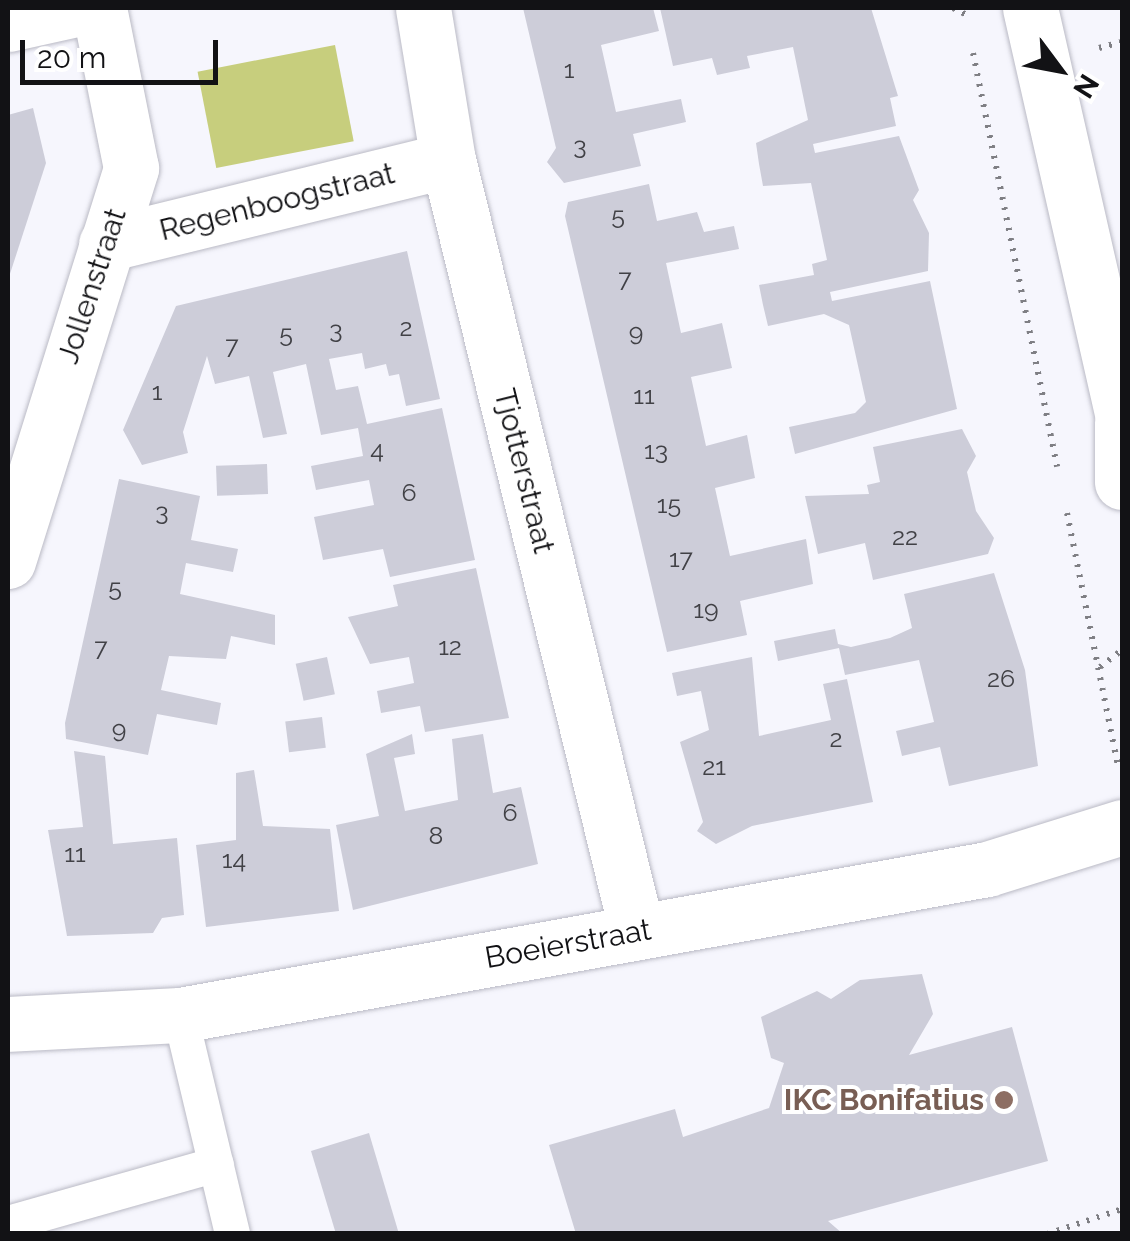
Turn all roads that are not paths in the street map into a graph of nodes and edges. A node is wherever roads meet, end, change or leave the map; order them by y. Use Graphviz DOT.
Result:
graph roads {
  1 [pos="80,8"];
  2 [pos="98,8"];
  3 [pos="423,8"];
  4 [pos="1030,8"];
  5 [pos="8,24"];
  6 [pos="448,160"];
  7 [pos="106,244"];
  8 [pos="1122,413"];
  9 [pos="1122,422"];
  10 [pos="1122,482"];
  11 [pos="8,561"];
  12 [pos="1122,827"];
  13 [pos="637,932"];
  14 [pos="180,1016"];
  15 [pos="8,1024"];
  16 [pos="216,1164"];
  17 [pos="8,1222"];
  18 [pos="232,1234"];
  1 -- 5 [label="street"];
  2 -- 7 [label="street, Jollenstraat"];
  3 -- 6 [label="street, Tjotterstraat"];
  4 -- 8 [label="street"];
  6 -- 7 [label="street, Regenboogstraat"];
  6 -- 13 [label="street, Tjotterstraat"];
  7 -- 11 [label="street, Jollenstraat"];
  9 -- 10 [label="street"];
  12 -- 13 [label="street, Boeierstraat"];
  13 -- 14 [label="street, Boeierstraat"];
  14 -- 15 [label="street, Boeierstraat"];
  14 -- 16 [label="lane"];
  16 -- 17 [label="lane"];
  16 -- 18 [label="lane"];
}
